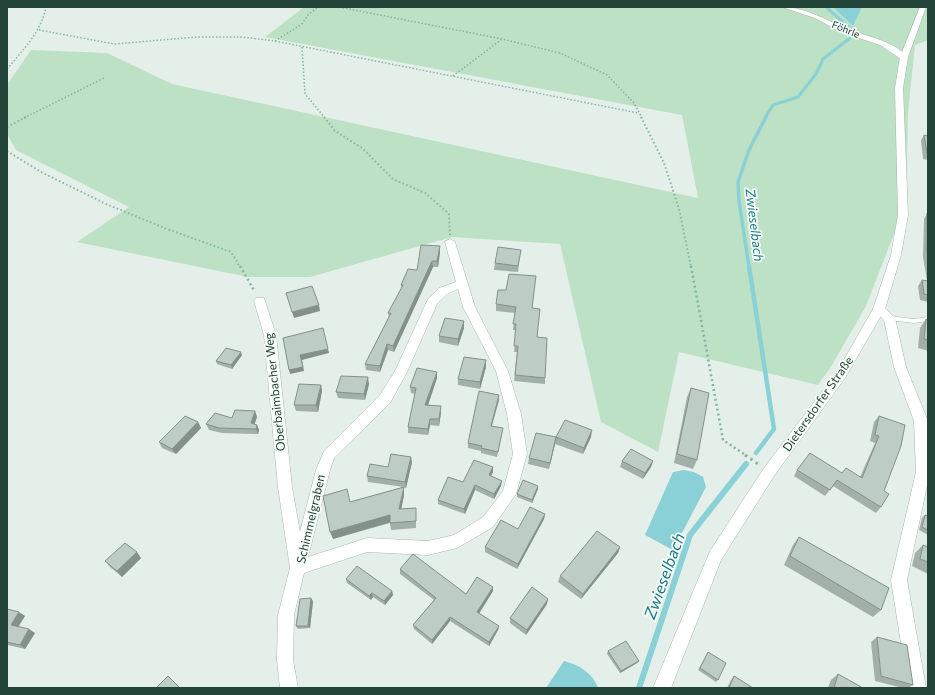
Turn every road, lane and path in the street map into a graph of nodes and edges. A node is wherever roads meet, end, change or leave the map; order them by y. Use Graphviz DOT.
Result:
graph roads {
  1 [pos="46,7"];
  2 [pos="318,7"];
  3 [pos="339,7"];
  4 [pos="785,7"];
  5 [pos="923,7"];
  6 [pos="39,30"];
  7 [pos="502,39"];
  8 [pos="275,41"];
  9 [pos="302,47"];
  10 [pos="904,57"];
  11 [pos="7,68"];
  12 [pos="453,76"];
  13 [pos="104,78"];
  14 [pos="638,113"];
  15 [pos="7,127"];
  16 [pos="7,151"];
  17 [pos="450,242"];
  18 [pos="462,284"];
  19 [pos="260,301"];
  20 [pos="884,313"];
  21 [pos="928,319"];
  22 [pos="924,423"];
  23 [pos="925,468"];
  24 [pos="769,472"];
  25 [pos="298,568"];
  26 [pos="289,688"];
  27 [pos="662,688"];
  28 [pos="917,688"];
  1 -- 6 [label="path"];
  2 -- 8 [label="path"];
  3 -- 7 [label="path"];
  4 -- 10 [label="street, Föhrle"];
  5 -- 10 [label="street, Dietersdorfer Straße"];
  6 -- 8 [label="path"];
  6 -- 11 [label="path"];
  7 -- 12 [label="path"];
  7 -- 14 [label="path"];
  8 -- 9 [label="path"];
  9 -- 12 [label="path"];
  9 -- 17 [label="path"];
  10 -- 20 [label="street, Dietersdorfer Straße"];
  12 -- 14 [label="path"];
  13 -- 15 [label="path"];
  14 -- 24 [label="path"];
  16 -- 19 [label="path"];
  17 -- 18 [label="street, Schimmelgraben"];
  18 -- 25 [label="street, Schimmelgraben"];
  18 -- 25 [label="street, Schimmelgraben"];
  19 -- 25 [label="street, Oberbaimbacher Weg"];
  20 -- 21 [label="lane"];
  20 -- 22 [label="street"];
  20 -- 24 [label="street, Dietersdorfer Straße"];
  22 -- 23 [label="street"];
  23 -- 28 [label="street"];
  24 -- 27 [label="street, Dietersdorfer Straße"];
  25 -- 26 [label="street, Oberbaimbacher Weg"];
}
